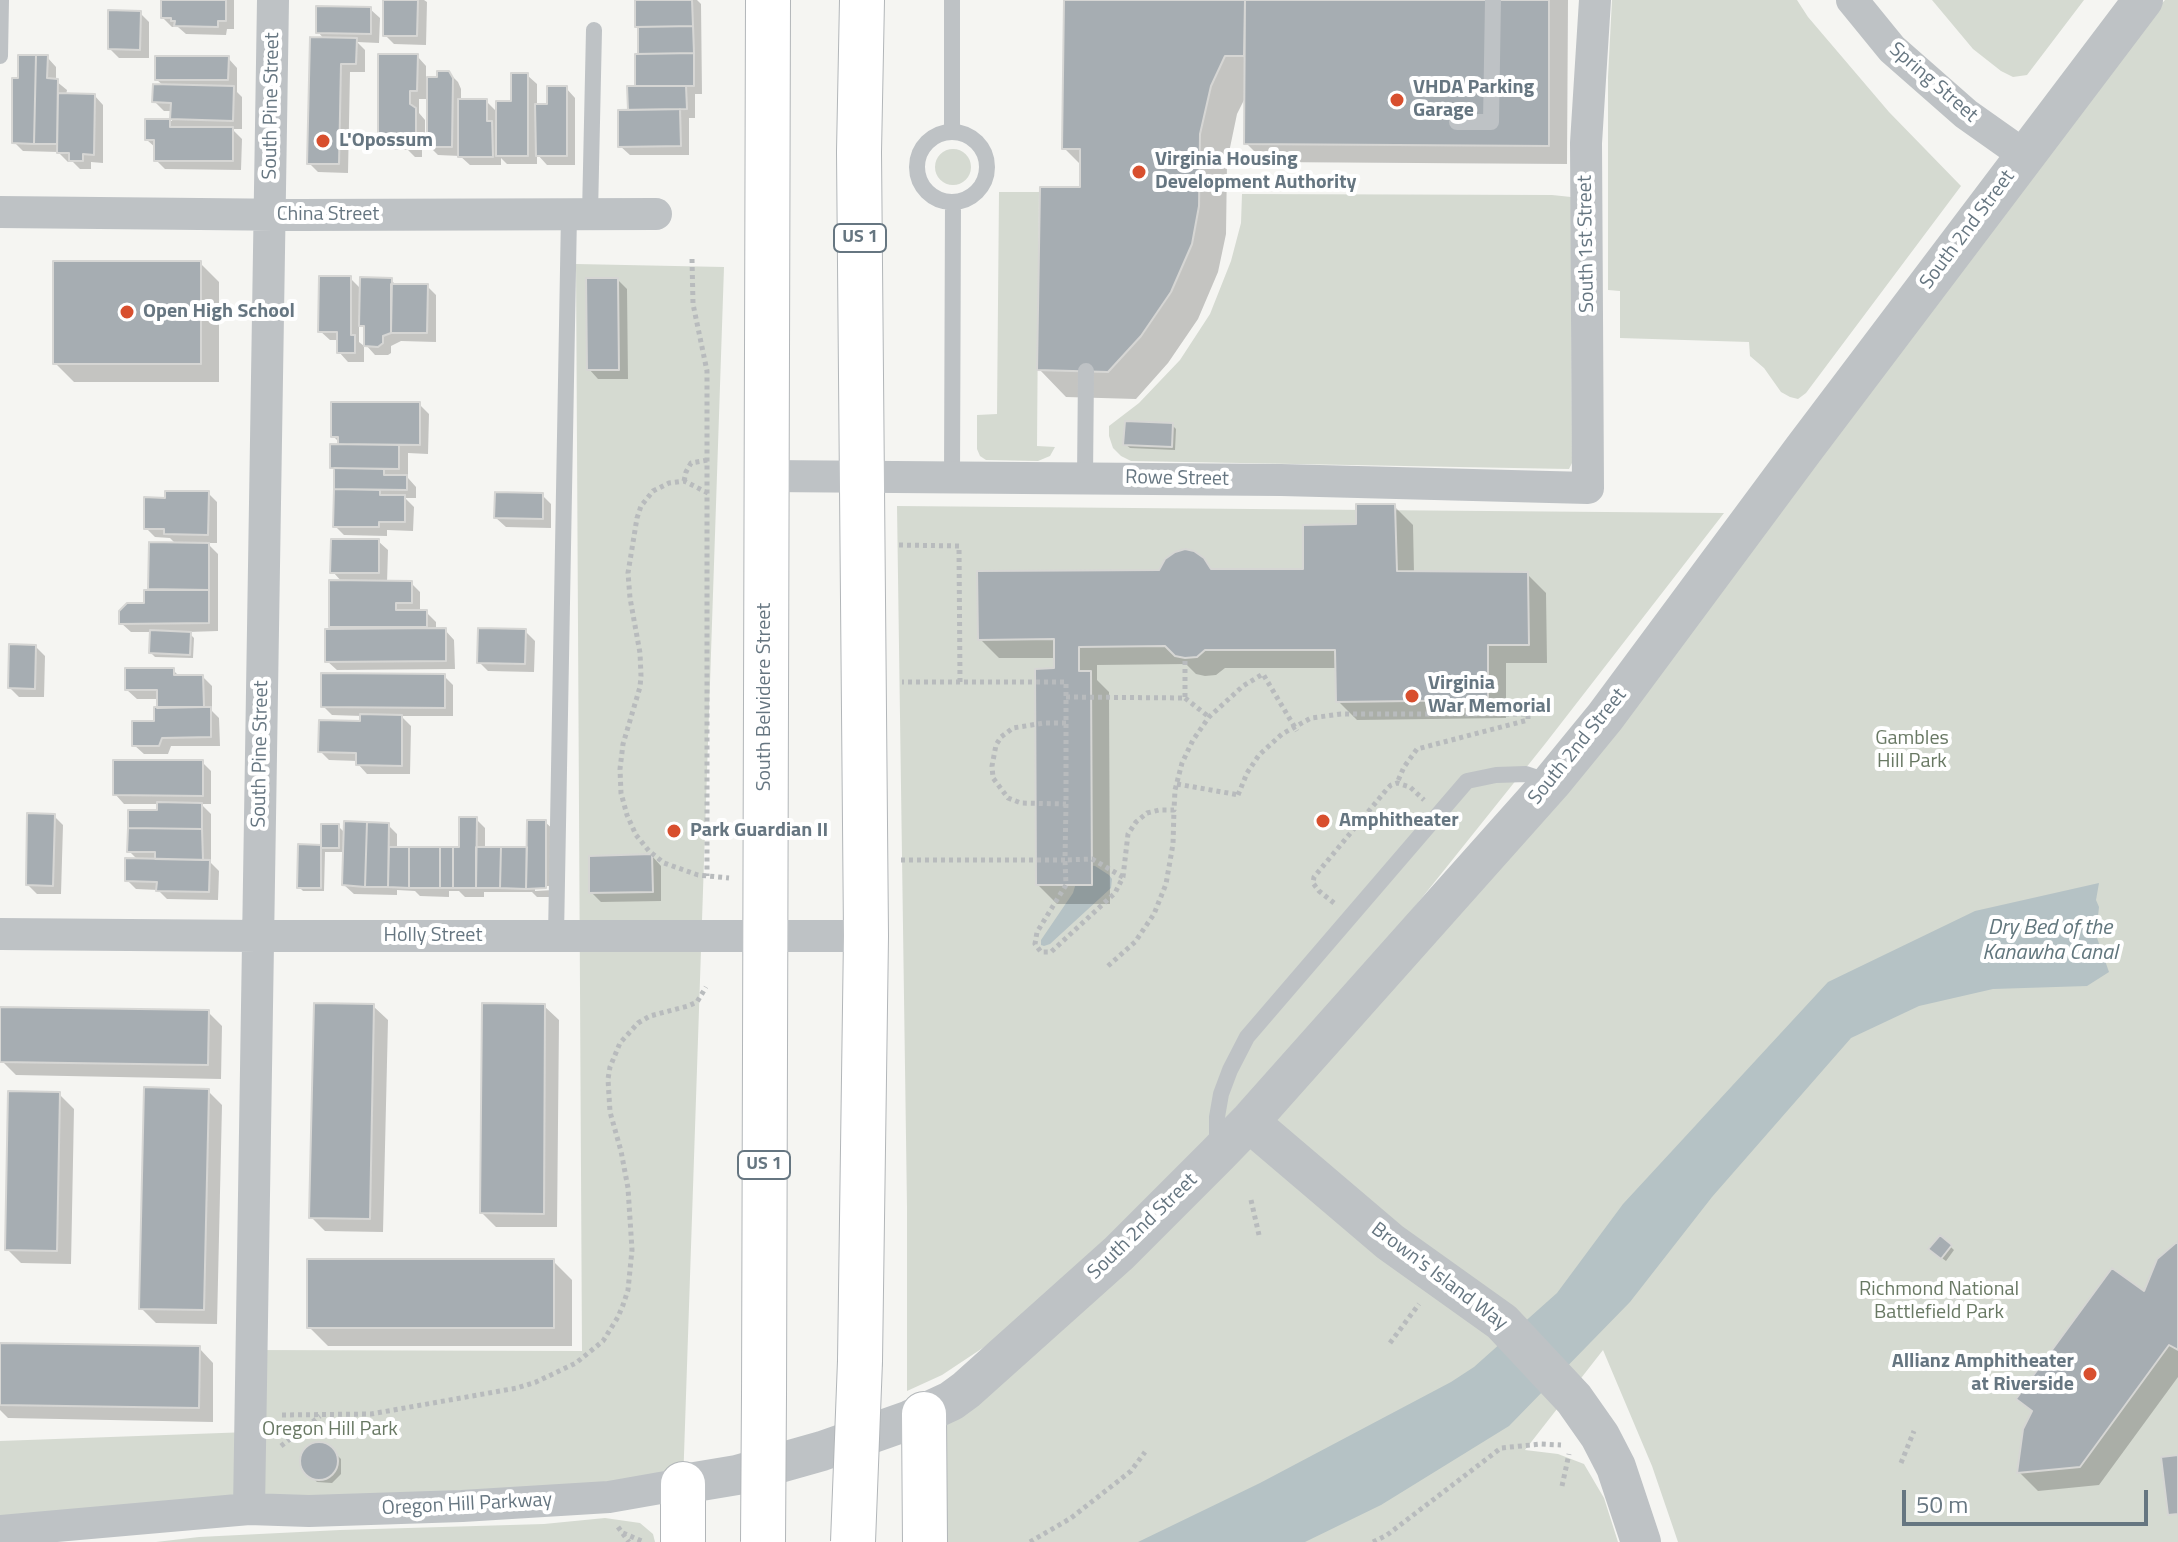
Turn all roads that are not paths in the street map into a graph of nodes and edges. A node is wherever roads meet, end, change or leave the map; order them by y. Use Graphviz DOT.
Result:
graph roads {
  1 [pos="1,0"];
  2 [pos="273,0"];
  3 [pos="768,0"];
  4 [pos="862,0"];
  5 [pos="952,0"];
  6 [pos="1493,0"];
  7 [pos="1595,0"];
  8 [pos="1852,0"];
  9 [pos="2143,0"];
  10 [pos="594,30"];
  11 [pos="0,56"];
  12 [pos="1457,122"];
  13 [pos="952,132"];
  14 [pos="2024,155"];
  15 [pos="953,202"];
  16 [pos="0,212"];
  17 [pos="270,214"];
  18 [pos="580,214"];
  19 [pos="656,214"];
  20 [pos="1086,371"];
  21 [pos="766,476"];
  22 [pos="863,477"];
  23 [pos="952,477"];
  24 [pos="1085,478"];
  25 [pos="1588,488"];
  26 [pos="1551,783"];
  27 [pos="0,934"];
  28 [pos="258,936"];
  29 [pos="556,936"];
  30 [pos="764,936"];
  31 [pos="866,936"];
  32 [pos="1249,1122"];
  33 [pos="1217,1155"];
  34 [pos="924,1414"];
  35 [pos="683,1484"];
  36 [pos="249,1509"];
  37 [pos="0,1531"];
  38 [pos="683,1542"];
  39 [pos="763,1542"];
  40 [pos="853,1542"];
  41 [pos="925,1542"];
  42 [pos="1641,1542"];
  1 -- 11 [label="lane"];
  2 -- 17 [label="street, South Pine Street"];
  3 -- 21 [label="main road, South Belvidere Street / US 1"];
  4 -- 22 [label="main road, US 1"];
  5 -- 13 [label="lane"];
  6 -- 12 [label="lane"];
  7 -- 25 [label="street, South 1st Street"];
  8 -- 14 [label="street, Spring Street"];
  9 -- 14 [label="street, South 2nd Street"];
  10 -- 18 [label="lane"];
  13 -- 15 [label="lane"];
  13 -- 15 [label="lane"];
  14 -- 26 [label="street, South 2nd Street"];
  15 -- 23 [label="lane"];
  16 -- 17 [label="street, China Street"];
  17 -- 18 [label="street, China Street"];
  17 -- 28 [label="street, South Pine Street"];
  18 -- 19 [label="street, China Street"];
  18 -- 29 [label="lane"];
  20 -- 24 [label="lane"];
  21 -- 22 [label="street, Rowe Street"];
  21 -- 30 [label="main road, South Belvidere Street / US 1"];
  22 -- 23 [label="street, Rowe Street"];
  22 -- 31 [label="main road, US 1"];
  23 -- 24 [label="street, Rowe Street"];
  24 -- 25 [label="street, Rowe Street"];
  26 -- 32 [label="street, South 2nd Street"];
  26 -- 33 [label="lane"];
  27 -- 28 [label="street, Holly Street"];
  28 -- 29 [label="street, Holly Street"];
  28 -- 36 [label="street, South Pine Street"];
  29 -- 30 [label="street, Holly Street"];
  30 -- 31 [label="street, Holly Street"];
  30 -- 39 [label="main road, South Belvidere Street / US 1, bridge"];
  31 -- 40 [label="main road, US 1, bridge"];
  32 -- 33 [label="street, South 2nd Street"];
  32 -- 42 [label="street, Brown's Island Way"];
  33 -- 34 [label="street, South 2nd Street"];
  34 -- 35 [label="street, Oregon Hill Parkway"];
  34 -- 41 [label="main road"];
  35 -- 36 [label="street, Oregon Hill Parkway"];
  35 -- 38 [label="main road"];
  36 -- 37 [label="street, Oregon Hill Parkway"];
}
